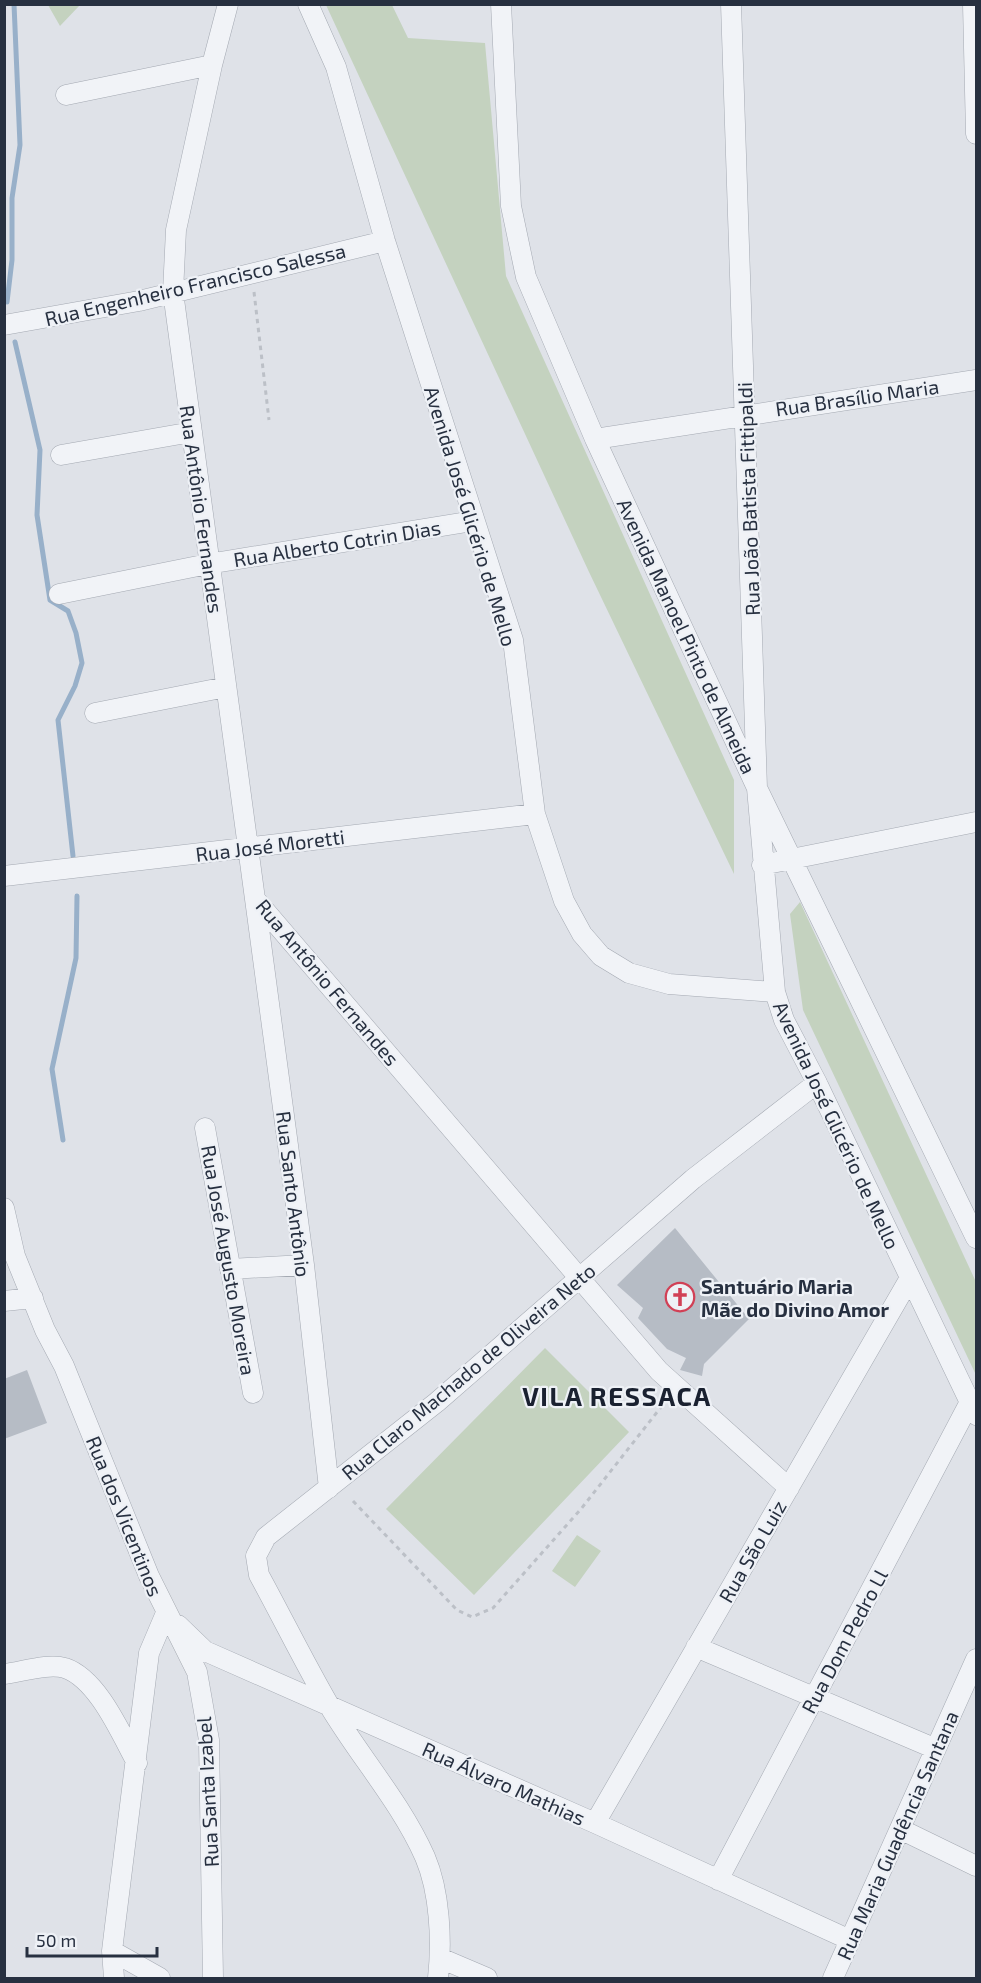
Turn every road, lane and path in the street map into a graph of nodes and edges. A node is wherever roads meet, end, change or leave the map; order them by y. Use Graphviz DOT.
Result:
graph roads {
  1 [pos="228,4"];
  2 [pos="308,4"];
  3 [pos="501,4"];
  4 [pos="730,4"];
  5 [pos="973,4"];
  6 [pos="212,64"];
  7 [pos="66,95"];
  8 [pos="976,134"];
  9 [pos="385,241"];
  10 [pos="252,272"];
  11 [pos="173,292"];
  12 [pos="4,325"];
  13 [pos="976,380"];
  14 [pos="745,414"];
  15 [pos="269,420"];
  16 [pos="192,432"];
  17 [pos="595,439"];
  18 [pos="61,456"];
  19 [pos="473,521"];
  20 [pos="208,564"];
  21 [pos="59,594"];
  22 [pos="226,687"];
  23 [pos="95,713"];
  24 [pos="757,788"];
  25 [pos="535,814"];
  26 [pos="976,822"];
  27 [pos="247,847"];
  28 [pos="791,860"];
  29 [pos="762,865"];
  30 [pos="4,876"];
  31 [pos="255,899"];
  32 [pos="775,992"];
  33 [pos="817,1083"];
  34 [pos="205,1128"];
  35 [pos="4,1208"];
  36 [pos="976,1239"];
  37 [pos="304,1265"];
  38 [pos="230,1269"];
  39 [pos="579,1278"];
  40 [pos="910,1278"];
  41 [pos="33,1298"];
  42 [pos="4,1301"];
  43 [pos="676,1388"];
  44 [pos="253,1393"];
  45 [pos="974,1409"];
  46 [pos="329,1488"];
  47 [pos="789,1488"];
  48 [pos="353,1501"];
  49 [pos="166,1613"];
  50 [pos="696,1647"];
  51 [pos="976,1659"];
  52 [pos="4,1674"];
  53 [pos="815,1696"];
  54 [pos="330,1707"];
  55 [pos="936,1749"];
  56 [pos="137,1762"];
  57 [pos="595,1823"];
  58 [pos="900,1829"];
  59 [pos="976,1866"];
  60 [pos="718,1880"];
  61 [pos="850,1940"];
  62 [pos="112,1951"];
  63 [pos="440,1958"];
  64 [pos="114,1978"];
  65 [pos="160,1978"];
  66 [pos="213,1978"];
  67 [pos="438,1978"];
  68 [pos="487,1978"];
  69 [pos="833,1978"];
  1 -- 6 [label="street, Rua Antônio Fernandes"];
  2 -- 9 [label="street, Avenida José Glicério de Mello"];
  3 -- 17 [label="street, Avenida Manoel Pinto de Almeida"];
  4 -- 14 [label="street, Rua João Batista Fittipaldi"];
  5 -- 8 [label="street"];
  6 -- 7 [label="street"];
  6 -- 11 [label="street, Rua Antônio Fernandes"];
  9 -- 10 [label="street, Rua Engenheiro Francisco Salessa"];
  9 -- 19 [label="street, Avenida José Glicério de Mello"];
  10 -- 11 [label="street, Rua Engenheiro Francisco Salessa"];
  10 -- 15 [label="path"];
  11 -- 12 [label="street, Rua Engenheiro Francisco Salessa"];
  11 -- 16 [label="street, Rua Antônio Fernandes"];
  13 -- 14 [label="street, Rua Brasílio Maria"];
  14 -- 17 [label="street, Rua Brasílio Maria"];
  14 -- 24 [label="street, Rua João Batista Fittipaldi"];
  16 -- 18 [label="street"];
  16 -- 20 [label="street, Rua Antônio Fernandes"];
  17 -- 24 [label="street, Avenida Manoel Pinto de Almeida"];
  19 -- 20 [label="street, Rua Alberto Cotrin Dias"];
  19 -- 25 [label="street, Avenida José Glicério de Mello"];
  20 -- 21 [label="street, Rua Alberto Cotrin Dias"];
  20 -- 22 [label="street, Rua Antônio Fernandes"];
  22 -- 23 [label="street"];
  22 -- 27 [label="street, Rua Antônio Fernandes"];
  24 -- 28 [label="street, Avenida Manoel Pinto de Almeida"];
  24 -- 29 [label="street, Rua João Batista Fittipaldi"];
  25 -- 27 [label="street, Rua José Moretti"];
  25 -- 32 [label="street, Avenida José Glicério de Mello"];
  26 -- 28 [label="street"];
  27 -- 30 [label="street, Rua José Moretti"];
  27 -- 31 [label="street, Rua Antônio Fernandes"];
  28 -- 29 [label="street"];
  28 -- 36 [label="street, Avenida Manoel Pinto de Almeida"];
  29 -- 32 [label="street, Rua João Batista Fittipaldi"];
  31 -- 37 [label="street, Rua Santo Antônio"];
  31 -- 39 [label="street, Rua Antônio Fernandes"];
  32 -- 33 [label="street, Avenida José Glicério de Mello"];
  33 -- 39 [label="street, Rua Claro Machado de Oliveira Neto"];
  33 -- 40 [label="street, Avenida José Glicério de Mello"];
  34 -- 38 [label="street, Rua José Augusto Moreira"];
  35 -- 41 [label="street, Rua dos Vicentinos"];
  37 -- 38 [label="street"];
  37 -- 46 [label="street, Rua Santo Antônio"];
  38 -- 44 [label="street, Rua José Augusto Moreira"];
  39 -- 43 [label="street, Rua Antônio Fernandes"];
  39 -- 46 [label="street, Rua Claro Machado de Oliveira Neto"];
  40 -- 45 [label="street, Avenida José Glicério de Mello"];
  40 -- 47 [label="street, Rua São Luiz"];
  41 -- 42 [label="street"];
  41 -- 49 [label="street, Rua dos Vicentinos"];
  43 -- 47 [label="street, Rua Antônio Fernandes"];
  43 -- 48 [label="path"];
  45 -- 53 [label="street, Rua Dom Pedro Ll"];
  46 -- 54 [label="street, Rua Claro Machado de Oliveira Neto"];
  47 -- 50 [label="street, Rua São Luiz"];
  49 -- 54 [label="street, Rua Álvaro Mathias"];
  49 -- 56 [label="street, Rua dos Vicentinos"];
  49 -- 66 [label="street, Rua Santa Izabel"];
  50 -- 53 [label="street"];
  50 -- 57 [label="street, Rua São Luiz"];
  51 -- 55 [label="street, Rua Maria Guadência Santana"];
  52 -- 56 [label="street"];
  53 -- 55 [label="street"];
  53 -- 60 [label="street, Rua Dom Pedro Ll"];
  54 -- 57 [label="street, Rua Álvaro Mathias"];
  54 -- 63 [label="street, Rua Claro Machado de Oliveira Neto"];
  55 -- 58 [label="street, Rua Maria Guadência Santana"];
  56 -- 62 [label="street, Rua dos Vicentinos"];
  57 -- 60 [label="street, Rua Álvaro Mathias"];
  58 -- 59 [label="street"];
  58 -- 61 [label="street, Rua Maria Guadência Santana"];
  60 -- 61 [label="street, Rua Álvaro Mathias"];
  61 -- 69 [label="street, Rua Maria Guadência Santana"];
  62 -- 64 [label="street, Rua dos Vicentinos"];
  62 -- 65 [label="street"];
  63 -- 67 [label="street, Rua Claro Machado de Oliveira Neto"];
  63 -- 68 [label="street"];
}
